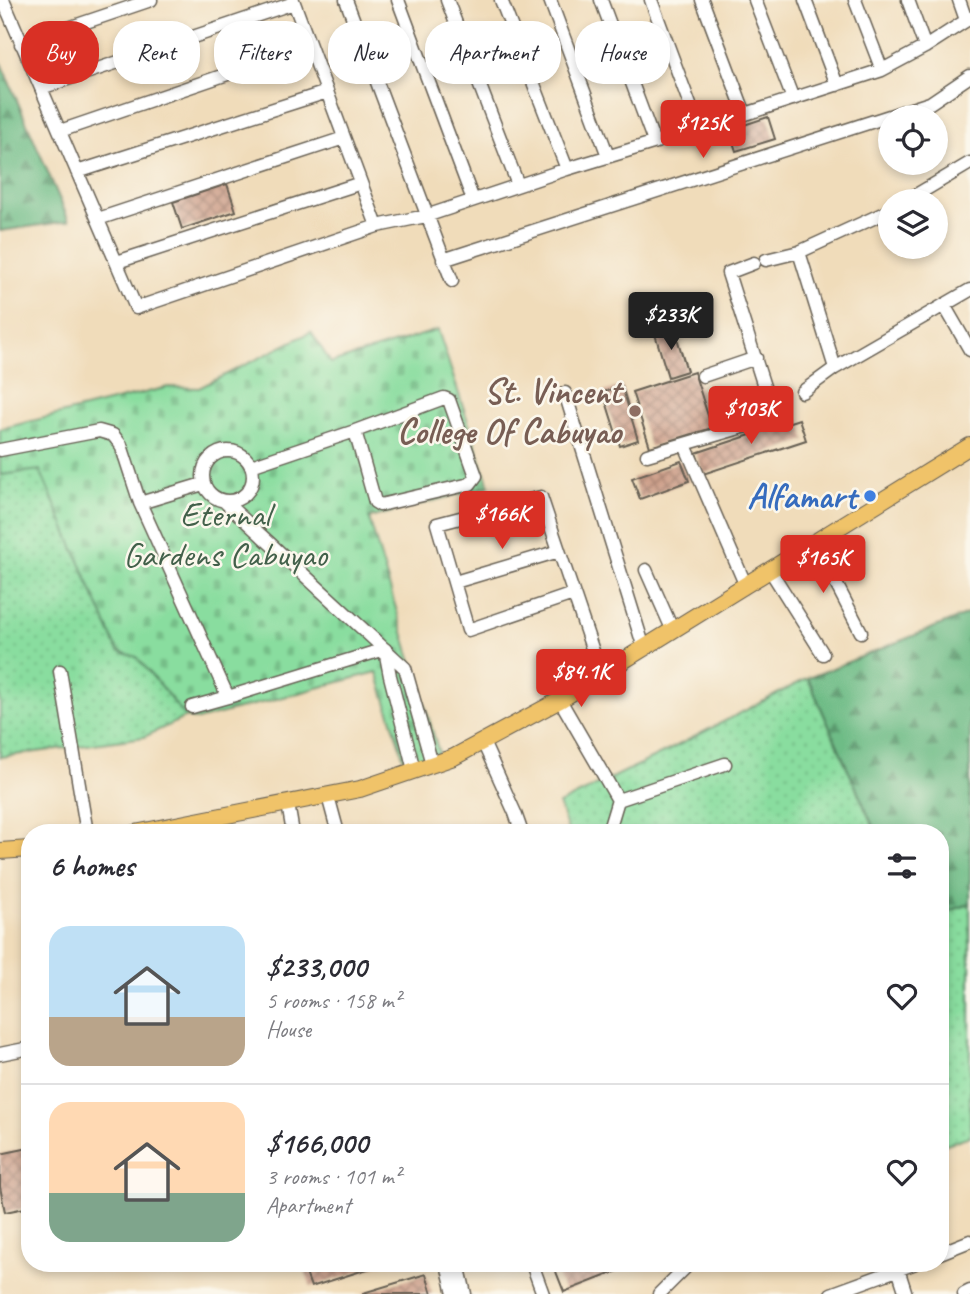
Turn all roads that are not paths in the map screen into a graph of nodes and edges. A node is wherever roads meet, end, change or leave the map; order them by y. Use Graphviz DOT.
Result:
graph roads {
  1 [pos="3,0"];
  2 [pos="151,0"];
  3 [pos="346,0"];
  4 [pos="398,0"];
  5 [pos="447,0"];
  6 [pos="501,0"];
  7 [pos="550,0"];
  8 [pos="601,0"];
  9 [pos="652,0"];
  10 [pos="702,0"];
  11 [pos="755,0"];
  12 [pos="805,0"];
  13 [pos="855,0"];
  14 [pos="908,0"];
  15 [pos="959,0"];
  16 [pos="293,1"];
  17 [pos="968,19"];
  18 [pos="89,21"];
  19 [pos="301,21"];
  20 [pos="21,42"];
  21 [pos="925,47"];
  22 [pos="314,57"];
  23 [pos="882,70"];
  24 [pos="970,76"];
  25 [pos="214,79"];
  26 [pos="39,84"];
  27 [pos="837,85"];
  28 [pos="41,88"];
  29 [pos="327,92"];
  30 [pos="793,99"];
  31 [pos="745,114"];
  32 [pos="699,129"];
  33 [pos="60,131"];
  34 [pos="344,138"];
  35 [pos="654,142"];
  36 [pos="608,156"];
  37 [pos="970,163"];
  38 [pos="567,169"];
  39 [pos="78,172"];
  40 [pos="361,183"];
  41 [pos="518,186"];
  42 [pos="926,189"];
  43 [pos="473,200"];
  44 [pos="426,216"];
  45 [pos="878,216"];
  46 [pos="98,219"];
  47 [pos="377,226"];
  48 [pos="799,251"];
  49 [pos="443,260"];
  50 [pos="117,262"];
  51 [pos="452,281"];
  52 [pos="970,290"];
  53 [pos="944,305"];
  54 [pos="970,350"];
  55 [pos="756,358"];
  56 [pos="835,368"];
  57 [pos="703,376"];
  58 [pos="802,392"];
  59 [pos="565,393"];
  60 [pos="355,431"];
  61 [pos="685,445"];
  62 [pos="970,446"];
  63 [pos="0,450"];
  64 [pos="648,455"];
  65 [pos="251,466"];
  66 [pos="204,484"];
  67 [pos="224,501"];
  68 [pos="140,503"];
  69 [pos="815,542"];
  70 [pos="559,551"];
  71 [pos="646,570"];
  72 [pos="771,570"];
  73 [pos="455,582"];
  74 [pos="746,586"];
  75 [pos="573,594"];
  76 [pos="673,631"];
  77 [pos="861,632"];
  78 [pos="644,648"];
  79 [pos="385,649"];
  80 [pos="823,654"];
  81 [pos="60,671"];
  82 [pos="601,675"];
  83 [pos="228,697"];
  84 [pos="560,700"];
  85 [pos="192,707"];
  86 [pos="483,742"];
  87 [pos="432,764"];
  88 [pos="725,764"];
  89 [pos="414,770"];
  90 [pos="328,796"];
  91 [pos="618,800"];
  92 [pos="288,804"];
  93 [pos="86,824"];
  94 [pos="182,824"];
  95 [pos="291,824"];
  96 [pos="336,824"];
  97 [pos="519,824"];
  98 [pos="611,824"];
  99 [pos="21,850"];
  100 [pos="0,851"];
  101 [pos="21,1050"];
  102 [pos="0,1054"];
  103 [pos="970,1241"];
  104 [pos="949,1249"];
  105 [pos="449,1272"];
  106 [pos="460,1272"];
  107 [pos="535,1272"];
  108 [pos="682,1272"];
  109 [pos="892,1272"];
  110 [pos="899,1272"];
  111 [pos="855,1290"];
  112 [pos="970,1291"];
  113 [pos="454,1294"];
  114 [pos="465,1294"];
  115 [pos="543,1294"];
  116 [pos="659,1294"];
  117 [pos="831,1294"];
  118 [pos="906,1294"];
  119 [pos="964,1294"];
  1 -- 20 [label="street"];
  2 -- 18 [label="street"];
  3 -- 44 [label="street"];
  4 -- 43 [label="street"];
  5 -- 41 [label="street"];
  6 -- 38 [label="street"];
  7 -- 36 [label="street"];
  8 -- 35 [label="street"];
  9 -- 32 [label="street"];
  10 -- 31 [label="street"];
  11 -- 30 [label="street"];
  12 -- 27 [label="street"];
  13 -- 23 [label="street"];
  14 -- 21 [label="street"];
  15 -- 17 [label="street"];
  16 -- 19 [label="street"];
  16 -- 28 [label="street"];
  17 -- 21 [label="street"];
  21 -- 23 [label="street"];
  22 -- 29 [label="street"];
  23 -- 27 [label="street"];
  24 -- 49 [label="street"];
  25 -- 33 [label="street"];
  26 -- 28 [label="street"];
  27 -- 30 [label="street"];
  28 -- 33 [label="street"];
  29 -- 34 [label="street"];
  29 -- 39 [label="street"];
  30 -- 31 [label="street"];
  31 -- 32 [label="street"];
  32 -- 35 [label="street"];
  33 -- 39 [label="street"];
  34 -- 40 [label="street"];
  34 -- 46 [label="street"];
  35 -- 36 [label="street"];
  36 -- 38 [label="street"];
  37 -- 42 [label="street"];
  38 -- 41 [label="street"];
  39 -- 46 [label="street"];
  40 -- 47 [label="street"];
  40 -- 50 [label="street"];
  41 -- 43 [label="street"];
  43 -- 44 [label="street"];
  44 -- 47 [label="street"];
  44 -- 49 [label="street"];
  45 -- 48 [label="street"];
  46 -- 50 [label="street"];
  47 -- 50 [label="street"];
  48 -- 55 [label="street"];
  48 -- 56 [label="street"];
  49 -- 51 [label="street"];
  52 -- 53 [label="street"];
  53 -- 54 [label="street"];
  53 -- 56 [label="street"];
  55 -- 57 [label="street"];
  55 -- 61 [label="street"];
  56 -- 58 [label="street"];
  59 -- 78 [label="street"];
  60 -- 60 [label="street"];
  60 -- 65 [label="street"];
  61 -- 64 [label="street"];
  61 -- 74 [label="street"];
  62 -- 69 [label="main road"];
  63 -- 68 [label="street"];
  65 -- 66 [label="street"];
  65 -- 67 [label="street"];
  66 -- 67 [label="street"];
  66 -- 68 [label="street"];
  67 -- 79 [label="street"];
  68 -- 83 [label="street"];
  69 -- 72 [label="main road"];
  69 -- 77 [label="street"];
  70 -- 73 [label="street"];
  70 -- 73 [label="street"];
  70 -- 75 [label="street"];
  71 -- 76 [label="street"];
  72 -- 74 [label="main road"];
  72 -- 80 [label="street"];
  73 -- 75 [label="street"];
  74 -- 76 [label="main road"];
  75 -- 82 [label="street"];
  76 -- 78 [label="main road"];
  78 -- 82 [label="main road"];
  79 -- 83 [label="street"];
  79 -- 87 [label="street"];
  79 -- 89 [label="street"];
  81 -- 93 [label="street"];
  82 -- 84 [label="main road"];
  83 -- 85 [label="street"];
  84 -- 86 [label="main road"];
  84 -- 91 [label="street"];
  86 -- 87 [label="main road"];
  86 -- 97 [label="street"];
  87 -- 89 [label="main road"];
  88 -- 91 [label="street"];
  89 -- 90 [label="main road"];
  90 -- 92 [label="main road"];
  90 -- 96 [label="street"];
  91 -- 98 [label="street"];
  92 -- 94 [label="main road"];
  92 -- 95 [label="street"];
  99 -- 100 [label="main road"];
  101 -- 102 [label="street"];
  103 -- 104 [label="street"];
  105 -- 113 [label="street"];
  106 -- 114 [label="street"];
  107 -- 115 [label="street"];
  108 -- 116 [label="street"];
  109 -- 111 [label="street"];
  110 -- 118 [label="street"];
  111 -- 117 [label="street"];
  112 -- 119 [label="street"];
}
